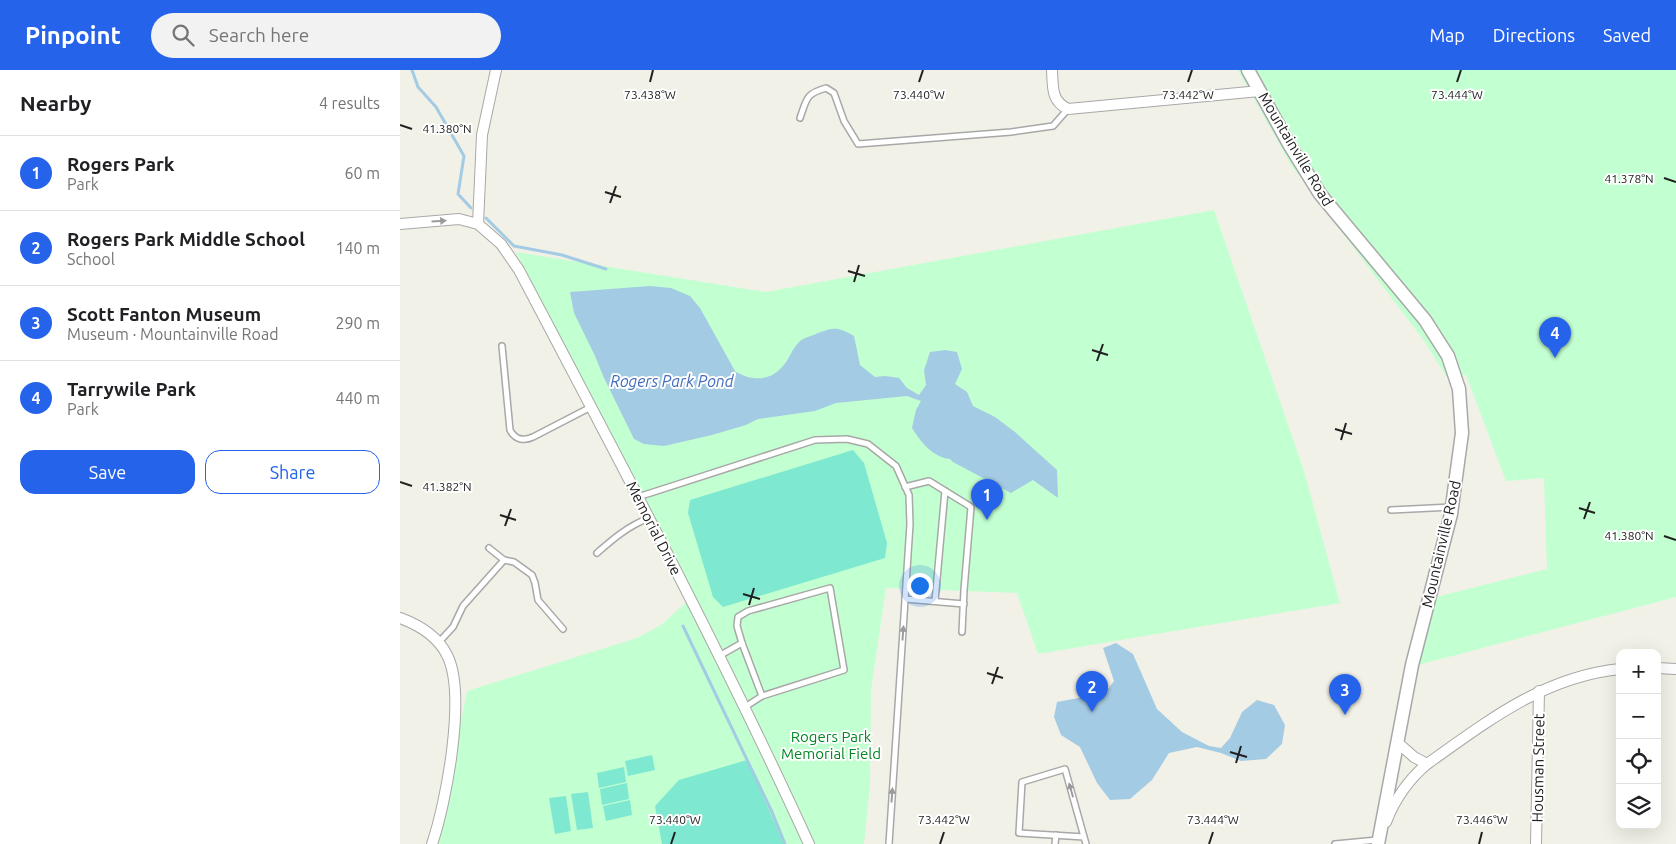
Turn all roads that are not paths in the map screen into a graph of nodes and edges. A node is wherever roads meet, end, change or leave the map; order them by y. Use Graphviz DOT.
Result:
graph roads {
  1 [pos="496,70"];
  2 [pos="1052,70"];
  3 [pos="1248,70"];
  4 [pos="1260,90"];
  5 [pos="1064,107"];
  6 [pos="800,118"];
  7 [pos="400,224"];
  8 [pos="478,224"];
  9 [pos="502,346"];
  10 [pos="591,406"];
  11 [pos="905,487"];
  12 [pos="946,491"];
  13 [pos="638,496"];
  14 [pos="1452,507"];
  15 [pos="1391,510"];
  16 [pos="649,518"];
  17 [pos="489,548"];
  18 [pos="597,553"];
  19 [pos="504,560"];
  20 [pos="905,599"];
  21 [pos="935,601"];
  22 [pos="964,604"];
  23 [pos="400,618"];
  24 [pos="563,629"];
  25 [pos="962,632"];
  26 [pos="439,642"];
  27 [pos="742,643"];
  28 [pos="719,656"];
  29 [pos="1661,668"];
  30 [pos="1676,669"];
  31 [pos="1616,670"];
  32 [pos="1539,691"];
  33 [pos="762,696"];
  34 [pos="744,708"];
  35 [pos="1398,744"];
  36 [pos="1427,764"];
  37 [pos="1056,835"];
  38 [pos="1084,837"];
  39 [pos="1378,842"];
  40 [pos="432,844"];
  41 [pos="809,844"];
  42 [pos="889,844"];
  43 [pos="1055,844"];
  44 [pos="1086,844"];
  45 [pos="1335,844"];
  46 [pos="1536,844"];
  1 -- 8 [label="street"];
  2 -- 5 [label="street"];
  3 -- 4 [label="street, Mountainville Road"];
  4 -- 5 [label="street"];
  4 -- 14 [label="street, Mountainville Road"];
  5 -- 6 [label="lane"];
  7 -- 8 [label="street, one-way"];
  8 -- 10 [label="street, Memorial Drive"];
  9 -- 10 [label="lane"];
  10 -- 13 [label="street, Memorial Drive"];
  11 -- 12 [label="lane"];
  11 -- 13 [label="lane"];
  11 -- 20 [label="lane"];
  12 -- 21 [label="lane"];
  12 -- 22 [label="lane"];
  13 -- 16 [label="street, Memorial Drive"];
  14 -- 15 [label="lane"];
  14 -- 35 [label="street, Mountainville Road"];
  16 -- 18 [label="lane"];
  16 -- 28 [label="street, Memorial Drive"];
  17 -- 19 [label="lane"];
  19 -- 24 [label="lane"];
  19 -- 26 [label="lane"];
  20 -- 21 [label="lane"];
  42 -- 20 [label="lane, one-way"];
  21 -- 22 [label="lane"];
  22 -- 25 [label="lane"];
  23 -- 26 [label="street"];
  26 -- 40 [label="street"];
  27 -- 28 [label="lane"];
  27 -- 33 [label="lane"];
  27 -- 33 [label="lane"];
  28 -- 34 [label="street, Memorial Drive"];
  29 -- 30 [label="street"];
  31 -- 32 [label="street"];
  32 -- 36 [label="street"];
  32 -- 46 [label="street, Housman Street"];
  33 -- 34 [label="lane"];
  34 -- 41 [label="street, Memorial Drive"];
  35 -- 36 [label="street"];
  35 -- 39 [label="street, Mountainville Road"];
  36 -- 39 [label="street"];
  37 -- 38 [label="lane"];
  38 -- 37 [label="lane, one-way"];
  37 -- 43 [label="lane"];
  38 -- 44 [label="lane"];
  39 -- 45 [label="lane"];
}
